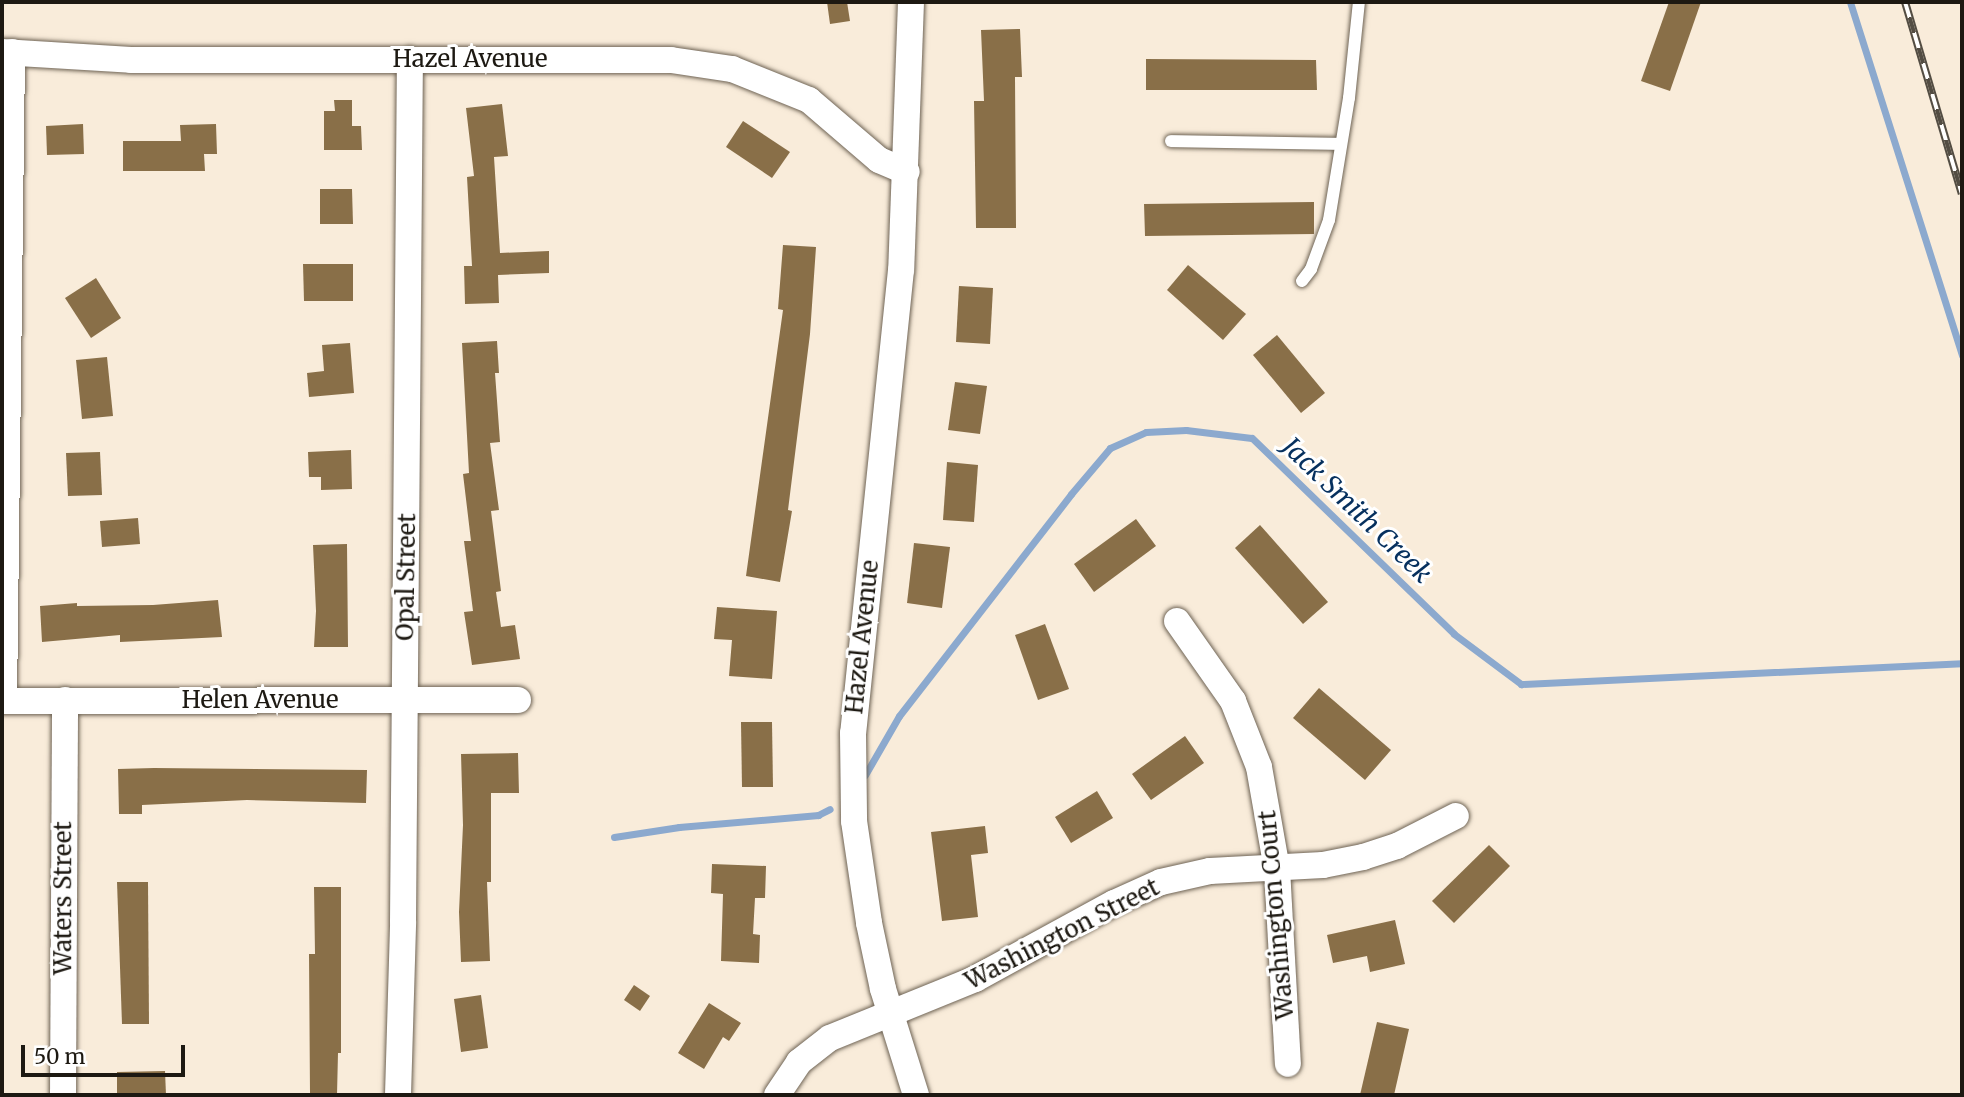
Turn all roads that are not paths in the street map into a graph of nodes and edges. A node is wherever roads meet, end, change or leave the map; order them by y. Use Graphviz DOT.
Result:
graph roads {
  1 [pos="911,2"];
  2 [pos="1359,2"];
  3 [pos="7,52"];
  4 [pos="410,59"];
  5 [pos="1171,141"];
  6 [pos="1340,144"];
  7 [pos="907,172"];
  8 [pos="1302,281"];
  9 [pos="1177,621"];
  10 [pos="65,700"];
  11 [pos="405,700"];
  12 [pos="518,700"];
  13 [pos="3,701"];
  14 [pos="1456,816"];
  15 [pos="1277,869"];
  16 [pos="890,1014"];
  17 [pos="1288,1064"];
  18 [pos="63,1095"];
  19 [pos="398,1095"];
  20 [pos="777,1095"];
  21 [pos="916,1095"];
  1 -- 7 [label="street, Hazel Avenue"];
  2 -- 6 [label="lane"];
  3 -- 4 [label="street, Hazel Avenue"];
  3 -- 13 [label="street"];
  4 -- 7 [label="street, Hazel Avenue"];
  4 -- 11 [label="street, Opal Street"];
  5 -- 6 [label="lane"];
  6 -- 8 [label="lane"];
  7 -- 16 [label="street, Hazel Avenue"];
  9 -- 15 [label="street, Washington Court"];
  10 -- 11 [label="street, Helen Avenue"];
  10 -- 13 [label="street, Helen Avenue"];
  10 -- 18 [label="street, Waters Street"];
  11 -- 12 [label="street, Helen Avenue"];
  11 -- 19 [label="street, Opal Street"];
  14 -- 15 [label="street, Washington Street"];
  15 -- 16 [label="street, Washington Street"];
  15 -- 17 [label="street, Washington Court"];
  16 -- 20 [label="street, Washington Street"];
  16 -- 21 [label="street, Hazel Avenue"];
}
